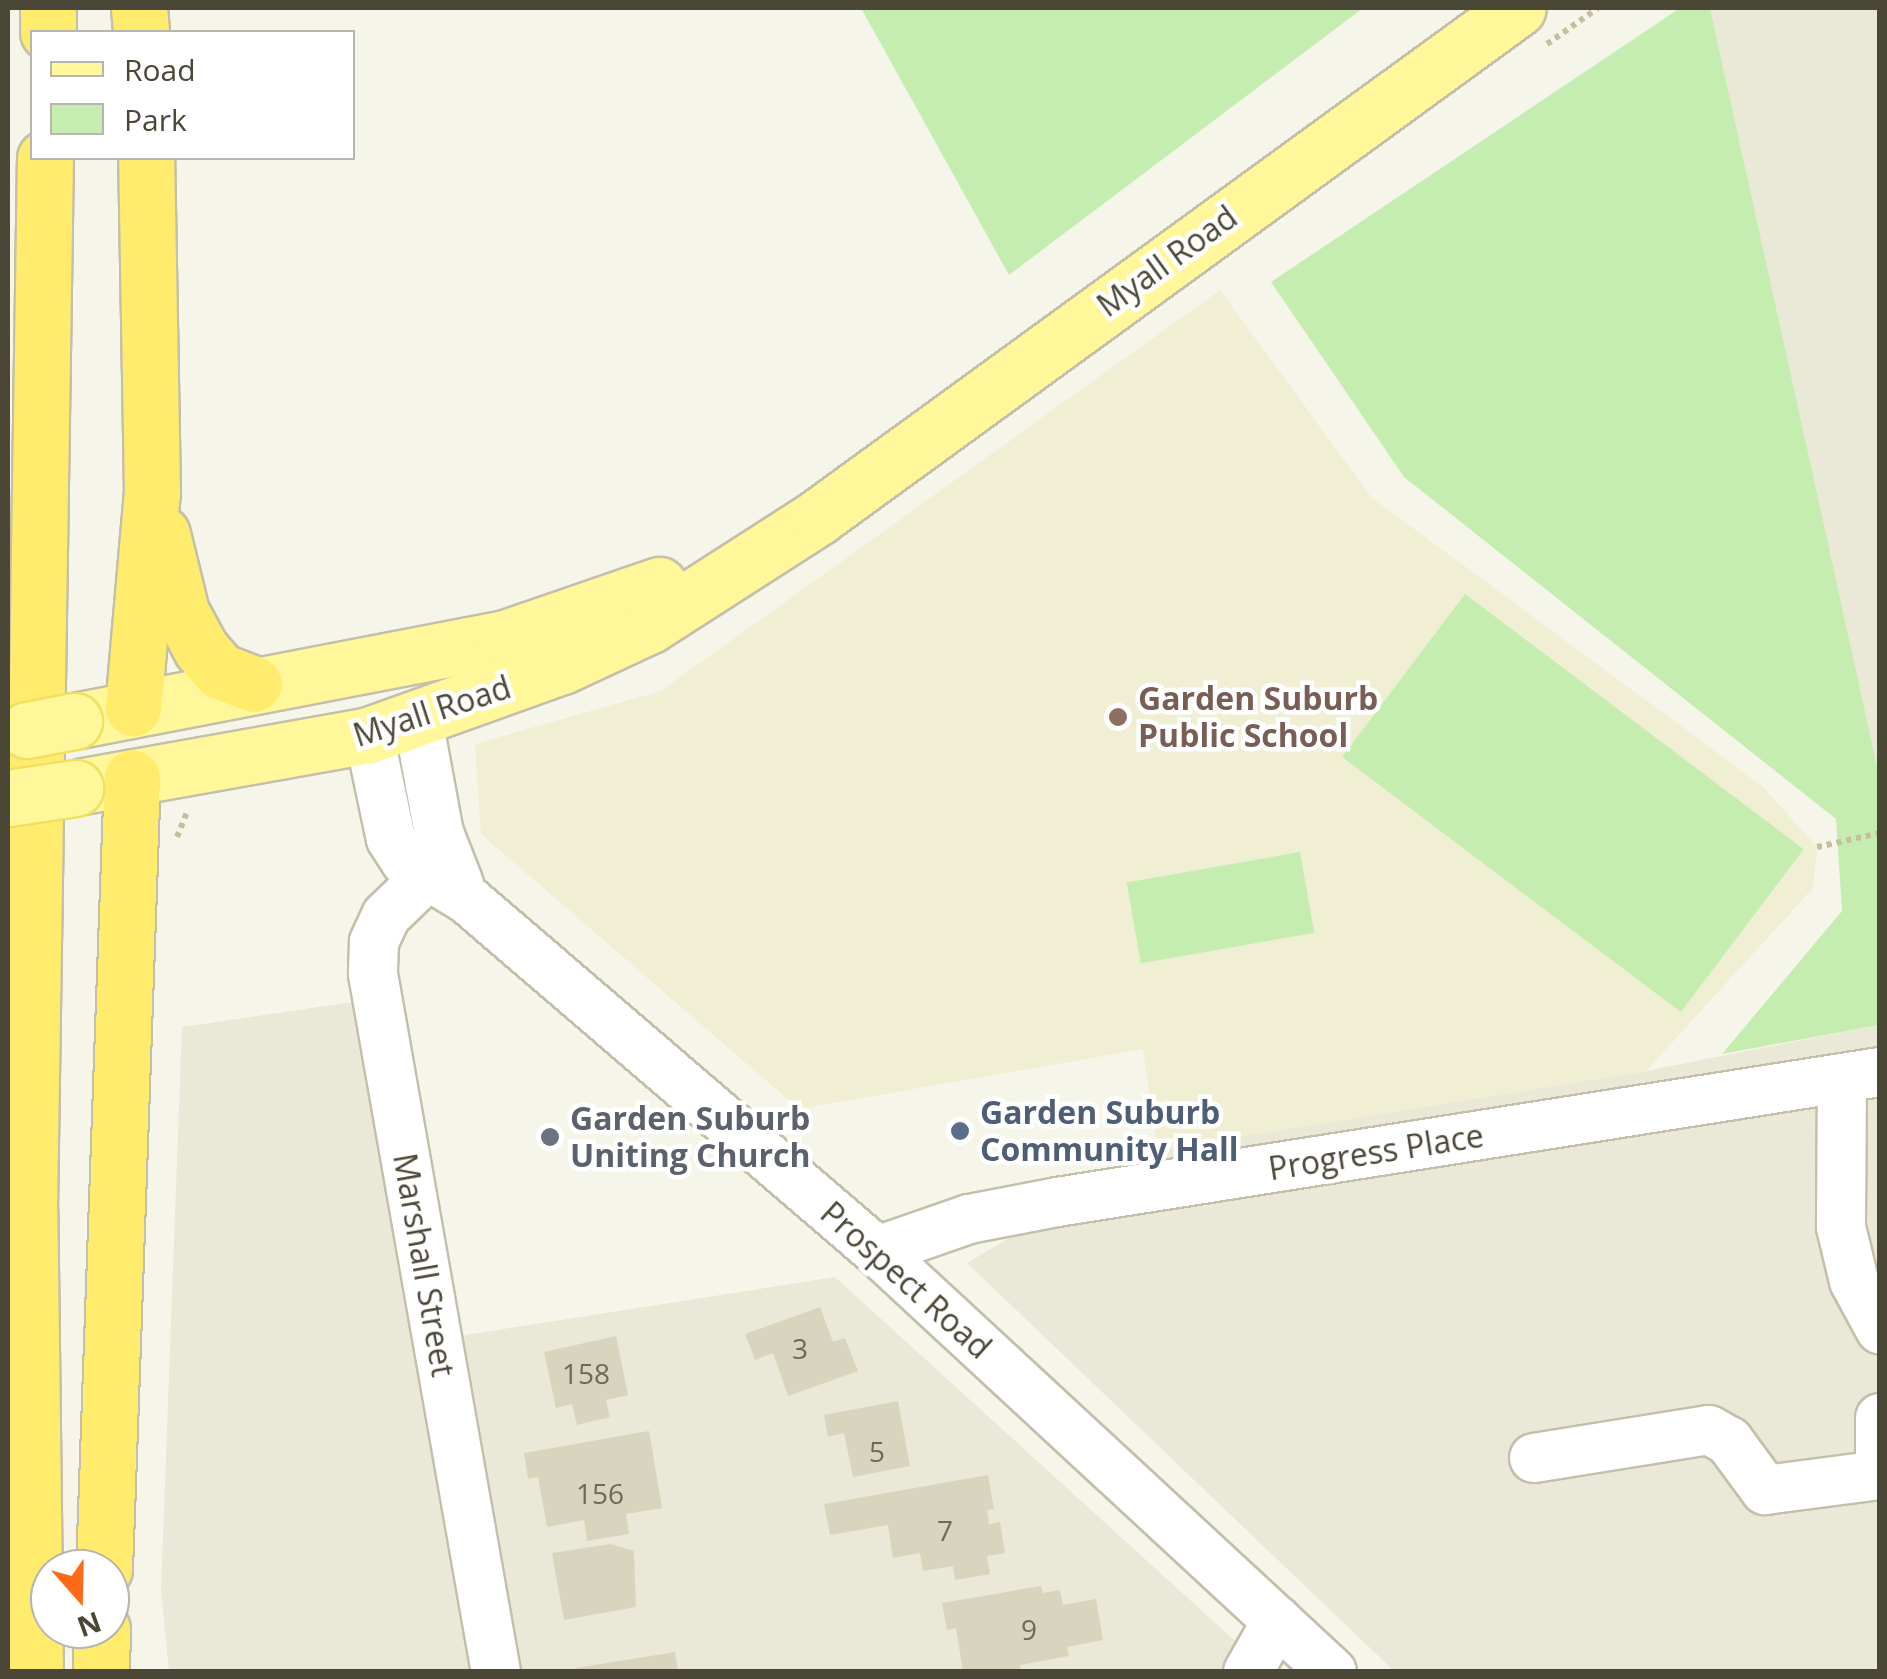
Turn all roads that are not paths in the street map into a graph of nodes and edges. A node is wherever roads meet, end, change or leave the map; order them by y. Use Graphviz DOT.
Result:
graph roads {
  1 [pos="1518,8"];
  2 [pos="44,160"];
  3 [pos="146,160"];
  4 [pos="152,492"];
  5 [pos="818,517"];
  6 [pos="391,662"];
  7 [pos="254,684"];
  8 [pos="133,708"];
  9 [pos="393,728"];
  10 [pos="52,742"];
  11 [pos="132,777"];
  12 [pos="8,798"];
  13 [pos="436,865"];
  14 [pos="1861,1076"];
  15 [pos="877,1252"];
  16 [pos="1880,1329"];
  17 [pos="1880,1418"];
  18 [pos="1534,1458"];
  19 [pos="1880,1458"];
  20 [pos="1880,1475"];
  21 [pos="105,1549"];
  22 [pos="1277,1620"];
  23 [pos="35,1672"];
  24 [pos="496,1672"];
  25 [pos="1248,1672"];
  26 [pos="1332,1672"];
  1 -- 5 [label="main road, Myall Road"];
  2 -- 23 [label="highway"];
  3 -- 4 [label="highway"];
  4 -- 7 [label="highway"];
  4 -- 8 [label="highway"];
  5 -- 6 [label="main road, Myall Road"];
  5 -- 9 [label="main road, Myall Road"];
  6 -- 7 [label="main road, Myall Road"];
  6 -- 9 [label="main road"];
  7 -- 8 [label="main road, Myall Road"];
  8 -- 10 [label="main road, Myall Road"];
  8 -- 11 [label="main road"];
  9 -- 11 [label="main road, Myall Road"];
  9 -- 13 [label="street, Prospect Road"];
  10 -- 11 [label="main road, Myall Road"];
  10 -- 12 [label="main road, Myall Road, bridge"];
  11 -- 21 [label="highway"];
  13 -- 15 [label="street, Prospect Road"];
  13 -- 24 [label="street, Marshall Street"];
  14 -- 15 [label="street, Progress Place"];
  14 -- 16 [label="street"];
  15 -- 22 [label="street, Prospect Road"];
  17 -- 19 [label="street"];
  18 -- 20 [label="street"];
  22 -- 25 [label="street"];
  22 -- 26 [label="street, Prospect Road"];
}
